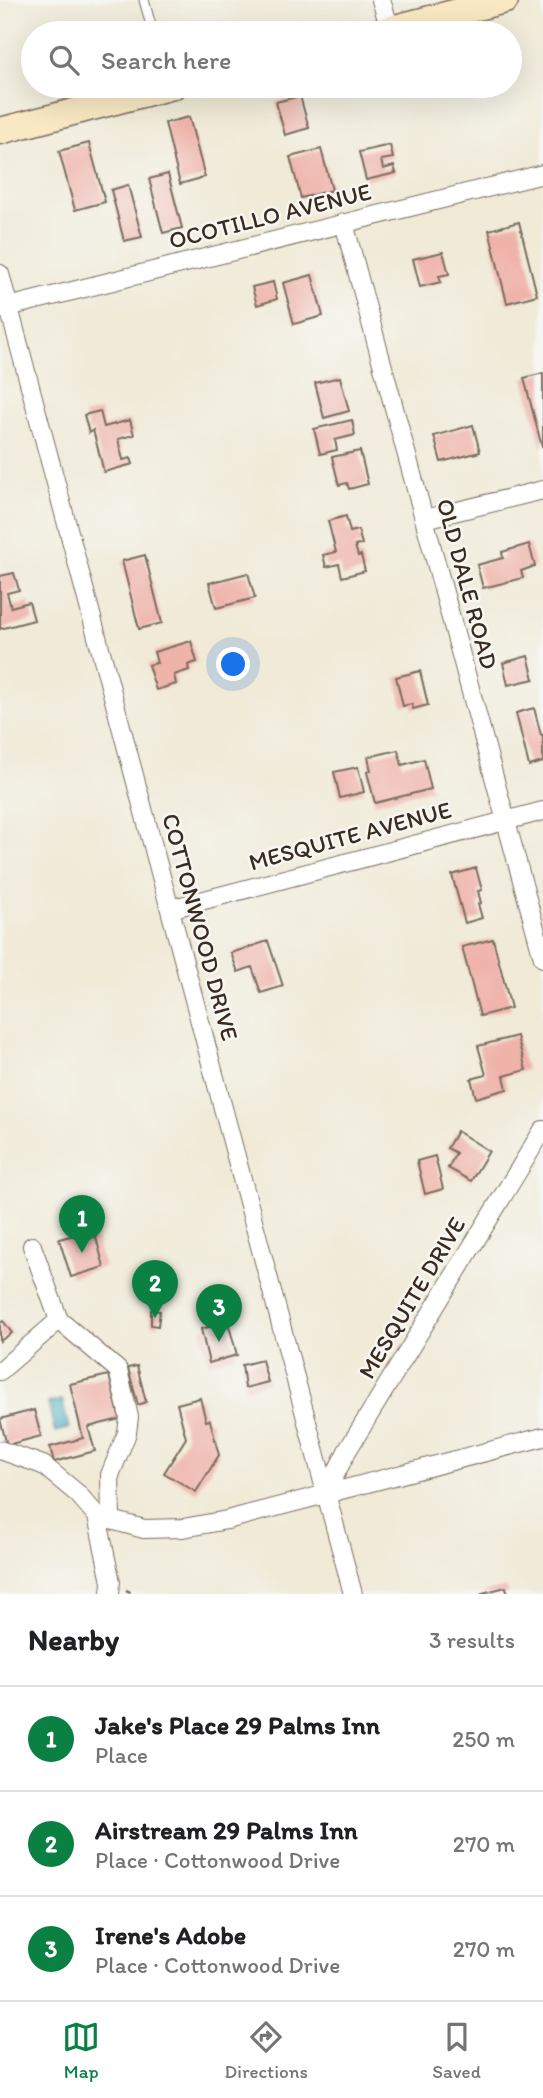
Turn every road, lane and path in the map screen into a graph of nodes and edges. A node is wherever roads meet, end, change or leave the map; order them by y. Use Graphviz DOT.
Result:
graph roads {
  1 [pos="144,0"];
  2 [pos="382,0"];
  3 [pos="505,0"];
  4 [pos="150,21"];
  5 [pos="382,21"];
  6 [pos="422,21"];
  7 [pos="125,98"];
  8 [pos="0,131"];
  9 [pos="543,174"];
  10 [pos="344,223"];
  11 [pos="0,274"];
  12 [pos="5,308"];
  13 [pos="543,490"];
  14 [pos="425,519"];
  15 [pos="543,811"];
  16 [pos="504,821"];
  17 [pos="170,909"];
  18 [pos="543,958"];
  19 [pos="543,1130"];
  20 [pos="33,1246"];
  21 [pos="59,1320"];
  22 [pos="0,1371"];
  23 [pos="543,1437"];
  24 [pos="0,1450"];
  25 [pos="326,1493"];
  26 [pos="104,1518"];
  27 [pos="110,1594"];
  28 [pos="353,1594"];
  1 -- 4 [label="lane"];
  2 -- 5 [label="street"];
  3 -- 6 [label="street"];
  7 -- 8 [label="street"];
  9 -- 10 [label="street, OCOTILLO AVENUE"];
  10 -- 12 [label="street, OCOTILLO AVENUE"];
  10 -- 14 [label="street, OLD DALE ROAD"];
  11 -- 12 [label="street, COTTONWOOD DRIVE"];
  12 -- 17 [label="street, COTTONWOOD DRIVE"];
  13 -- 14 [label="street"];
  14 -- 16 [label="street, OLD DALE ROAD"];
  15 -- 16 [label="street, MESQUITE AVENUE"];
  16 -- 17 [label="street, MESQUITE AVENUE"];
  16 -- 18 [label="street, OLD DALE ROAD"];
  17 -- 25 [label="street, COTTONWOOD DRIVE"];
  19 -- 25 [label="street, MESQUITE DRIVE"];
  20 -- 21 [label="street"];
  21 -- 22 [label="street"];
  21 -- 26 [label="street"];
  23 -- 25 [label="street"];
  24 -- 26 [label="street"];
  25 -- 26 [label="street"];
  25 -- 28 [label="street, COTTONWOOD DRIVE"];
  26 -- 27 [label="street"];
}
